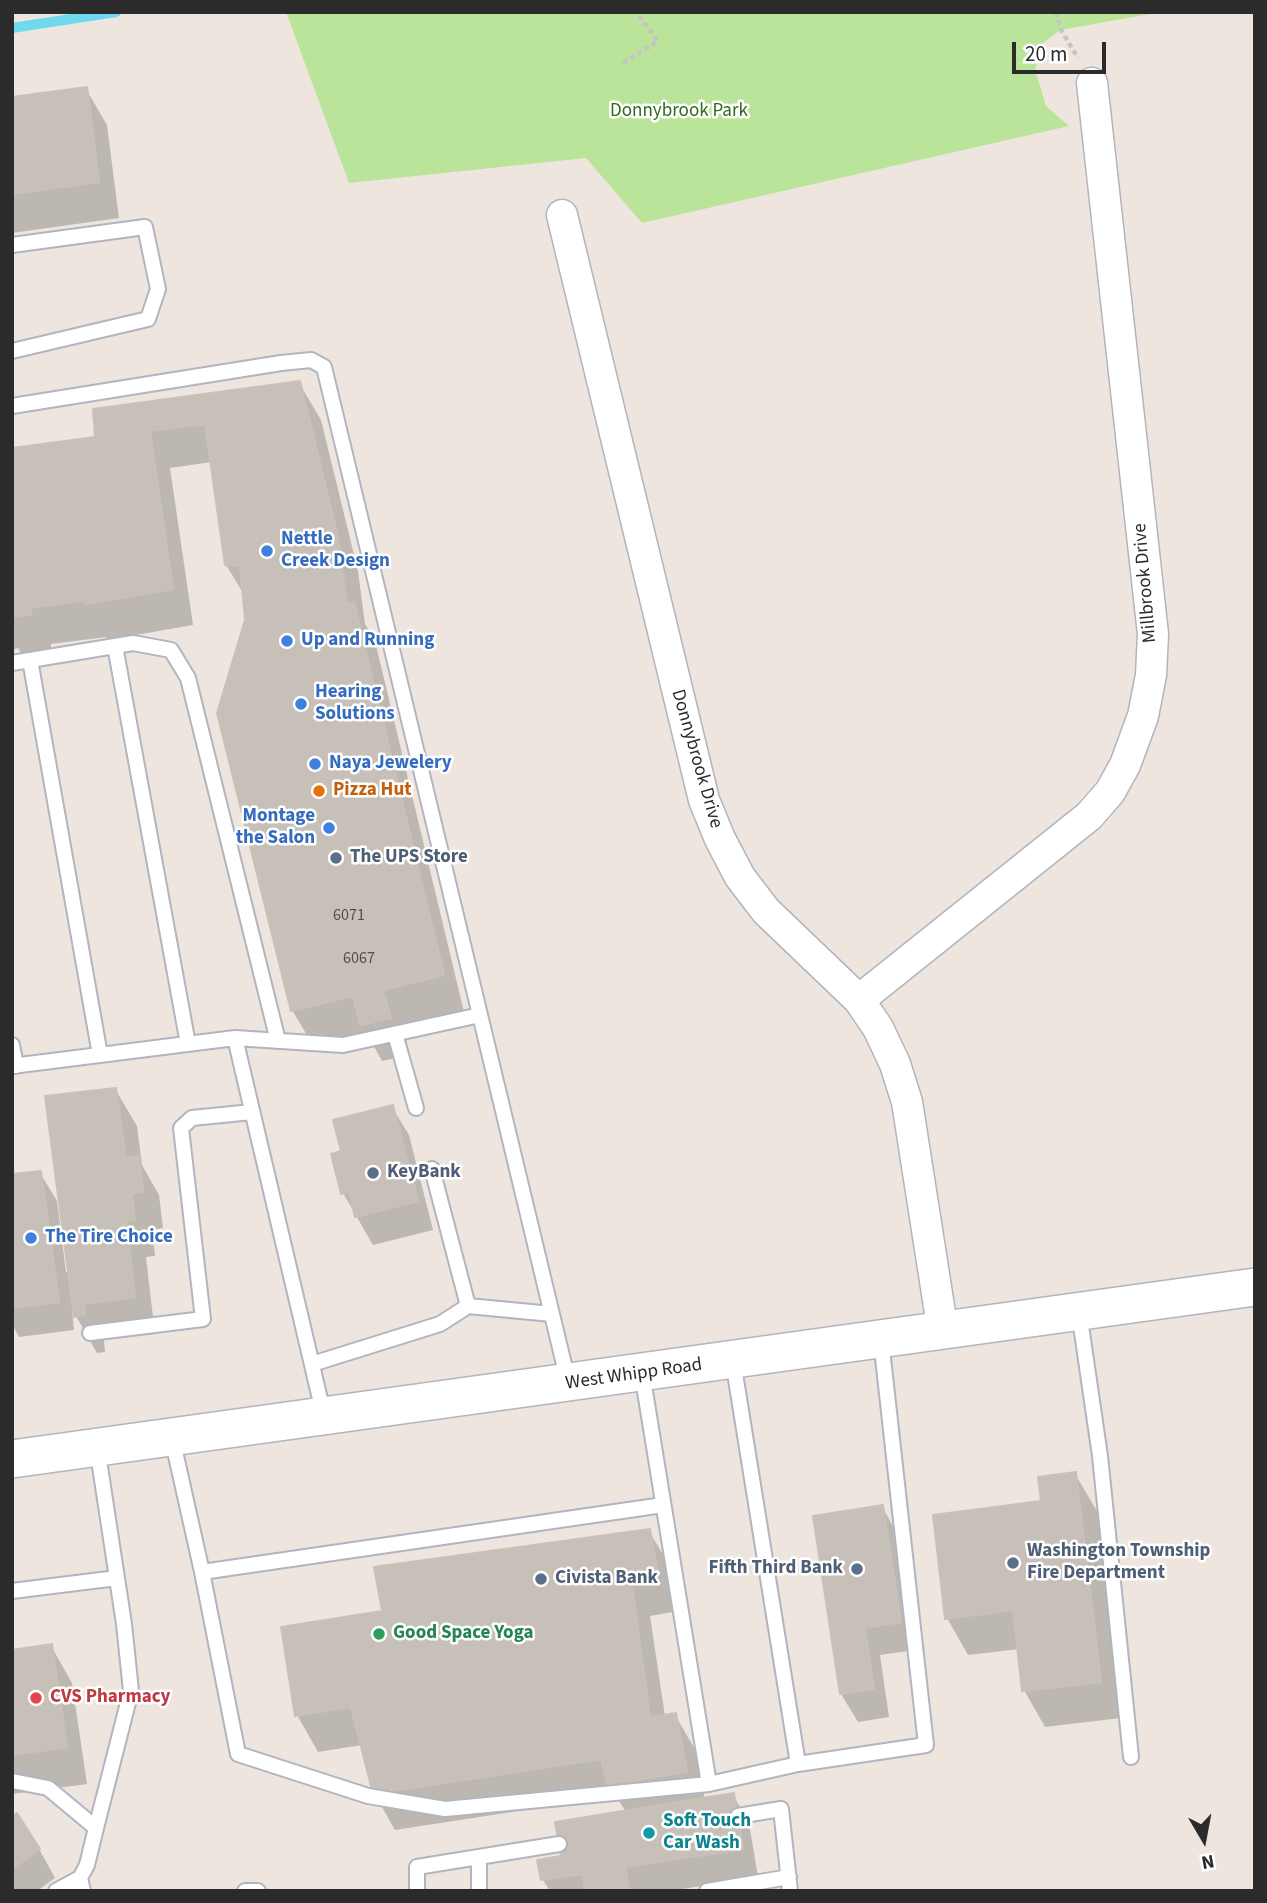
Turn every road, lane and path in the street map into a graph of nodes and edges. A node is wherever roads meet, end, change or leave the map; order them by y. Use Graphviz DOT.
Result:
graph roads {
  1 [pos="636,12"];
  2 [pos="1056,12"];
  3 [pos="623,63"];
  4 [pos="1092,83"];
  5 [pos="562,215"];
  6 [pos="12,245"];
  7 [pos="12,351"];
  8 [pos="12,407"];
  9 [pos="115,646"];
  10 [pos="30,660"];
  11 [pos="12,663"];
  12 [pos="859,1000"];
  13 [pos="480,1015"];
  14 [pos="395,1034"];
  15 [pos="235,1038"];
  16 [pos="278,1041"];
  17 [pos="188,1044"];
  18 [pos="12,1045"];
  19 [pos="100,1055"];
  20 [pos="14,1066"];
  21 [pos="415,1108"];
  22 [pos="252,1112"];
  23 [pos="432,1169"];
  24 [pos="1255,1287"];
  25 [pos="468,1306"];
  26 [pos="1079,1310"];
  27 [pos="552,1314"];
  28 [pos="943,1332"];
  29 [pos="90,1333"];
  30 [pos="881,1340"];
  31 [pos="733,1361"];
  32 [pos="312,1364"];
  33 [pos="642,1373"];
  34 [pos="569,1384"];
  35 [pos="324,1417"];
  36 [pos="172,1438"];
  37 [pos="97,1447"];
  38 [pos="12,1460"];
  39 [pos="663,1505"];
  40 [pos="202,1572"];
  41 [pos="117,1577"];
  42 [pos="12,1591"];
  43 [pos="1130,1757"];
  44 [pos="798,1764"];
  45 [pos="12,1781"];
  46 [pos="709,1784"];
  47 [pos="738,1816"];
  48 [pos="96,1828"];
  49 [pos="559,1844"];
  50 [pos="479,1857"];
  51 [pos="82,1884"];
  52 [pos="790,1884"];
  53 [pos="56,1891"];
  54 [pos="245,1891"];
  55 [pos="258,1891"];
  56 [pos="417,1891"];
  57 [pos="479,1891"];
  58 [pos="707,1891"];
  1 -- 3 [label="path"];
  2 -- 4 [label="path"];
  4 -- 12 [label="street, Millbrook Drive"];
  5 -- 12 [label="street, Donnybrook Drive"];
  6 -- 7 [label="lane"];
  8 -- 13 [label="lane"];
  9 -- 10 [label="lane"];
  9 -- 16 [label="lane"];
  9 -- 17 [label="lane"];
  10 -- 11 [label="lane"];
  10 -- 19 [label="lane"];
  12 -- 28 [label="street, Donnybrook Drive"];
  13 -- 14 [label="lane"];
  13 -- 27 [label="lane"];
  14 -- 16 [label="lane"];
  14 -- 21 [label="lane"];
  15 -- 16 [label="lane"];
  15 -- 17 [label="lane"];
  15 -- 22 [label="lane"];
  17 -- 19 [label="lane"];
  18 -- 20 [label="lane"];
  19 -- 20 [label="lane"];
  22 -- 29 [label="lane"];
  22 -- 32 [label="lane"];
  23 -- 25 [label="lane"];
  24 -- 26 [label="street, West Whipp Road"];
  25 -- 27 [label="lane"];
  25 -- 32 [label="lane"];
  26 -- 28 [label="street, West Whipp Road"];
  26 -- 43 [label="lane"];
  27 -- 34 [label="lane"];
  28 -- 30 [label="street, West Whipp Road"];
  30 -- 31 [label="street, West Whipp Road"];
  30 -- 44 [label="lane"];
  31 -- 33 [label="street, West Whipp Road"];
  31 -- 44 [label="lane"];
  32 -- 35 [label="lane"];
  33 -- 34 [label="street, West Whipp Road"];
  33 -- 39 [label="lane"];
  34 -- 35 [label="street, West Whipp Road"];
  35 -- 36 [label="street, West Whipp Road"];
  36 -- 37 [label="street, West Whipp Road"];
  36 -- 40 [label="lane"];
  37 -- 38 [label="street, West Whipp Road"];
  37 -- 41 [label="lane"];
  39 -- 40 [label="lane"];
  39 -- 46 [label="lane"];
  40 -- 46 [label="lane"];
  41 -- 42 [label="lane"];
  41 -- 48 [label="lane"];
  44 -- 46 [label="lane"];
  45 -- 48 [label="lane"];
  47 -- 52 [label="lane"];
  48 -- 51 [label="lane"];
  49 -- 50 [label="lane"];
  50 -- 56 [label="lane"];
  50 -- 57 [label="lane"];
  51 -- 53 [label="lane"];
  52 -- 58 [label="lane"];
  54 -- 55 [label="lane"];
}
